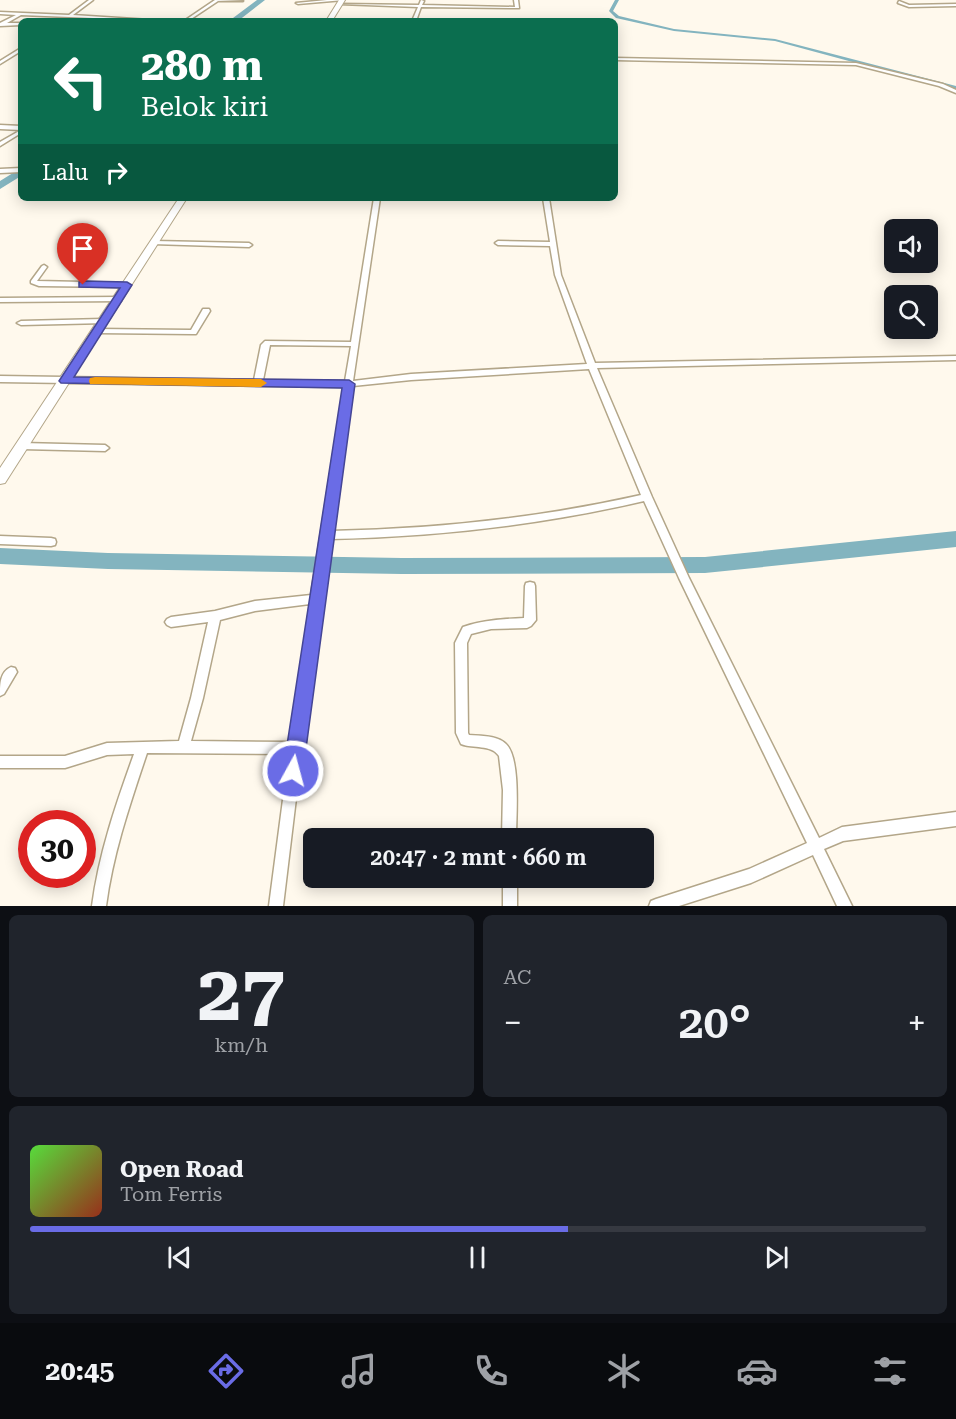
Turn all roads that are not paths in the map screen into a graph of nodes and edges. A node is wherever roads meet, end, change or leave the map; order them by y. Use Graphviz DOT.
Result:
graph roads {
  1 [pos="91,0"];
  2 [pos="217,0"];
  3 [pos="516,0"];
  4 [pos="241,1"];
  5 [pos="342,2"];
  6 [pos="421,2"];
  7 [pos="899,2"];
  8 [pos="298,3"];
  9 [pos="956,5"];
  10 [pos="0,13"];
  11 [pos="21,14"];
  12 [pos="70,16"];
  13 [pos="67,18"];
  14 [pos="107,18"];
  15 [pos="190,18"];
  16 [pos="331,18"];
  17 [pos="415,18"];
  18 [pos="11,19"];
  19 [pos="18,19"];
  20 [pos="1,24"];
  21 [pos="18,24"];
  22 [pos="18,51"];
  23 [pos="618,59"];
  24 [pos="0,63"];
  25 [pos="956,92"];
  26 [pos="0,127"];
  27 [pos="18,129"];
  28 [pos="18,131"];
  29 [pos="0,144"];
  30 [pos="18,170"];
  31 [pos="0,171"];
  32 [pos="181,201"];
  33 [pos="377,201"];
  34 [pos="546,201"];
  35 [pos="154,243"];
  36 [pos="498,243"];
  37 [pos="552,244"];
  38 [pos="249,245"];
  39 [pos="44,267"];
  40 [pos="127,285"];
  41 [pos="118,299"];
  42 [pos="0,300"];
  43 [pos="206,311"];
  44 [pos="21,322"];
  45 [pos="100,326"];
  46 [pos="354,344"];
  47 [pos="956,358"];
  48 [pos="592,366"];
  49 [pos="0,379"];
  50 [pos="65,381"];
  51 [pos="258,383"];
  52 [pos="349,384"];
  53 [pos="22,446"];
  54 [pos="105,448"];
  55 [pos="0,479"];
  56 [pos="647,497"];
  57 [pos="326,535"];
  58 [pos="0,540"];
  59 [pos="51,542"];
  60 [pos="530,586"];
  61 [pos="316,599"];
  62 [pos="215,616"];
  63 [pos="171,622"];
  64 [pos="11,672"];
  65 [pos="0,690"];
  66 [pos="143,747"];
  67 [pos="183,747"];
  68 [pos="296,748"];
  69 [pos="0,762"];
  70 [pos="956,819"];
  71 [pos="509,828"];
  72 [pos="816,847"];
  73 [pos="510,888"];
  74 [pos="99,906"];
  75 [pos="276,906"];
  76 [pos="510,906"];
  77 [pos="656,906"];
  78 [pos="845,906"];
  1 -- 12 [label="street"];
  2 -- 4 [label="street"];
  2 -- 15 [label="street"];
  3 -- 6 [label="street"];
  5 -- 6 [label="street"];
  5 -- 8 [label="street"];
  5 -- 16 [label="street"];
  6 -- 17 [label="street"];
  7 -- 9 [label="street"];
  10 -- 11 [label="street"];
  11 -- 12 [label="street"];
  11 -- 18 [label="street"];
  12 -- 13 [label="street"];
  12 -- 14 [label="street"];
  18 -- 19 [label="street"];
  18 -- 20 [label="street"];
  20 -- 21 [label="street"];
  22 -- 24 [label="street"];
  23 -- 25 [label="street"];
  26 -- 27 [label="street"];
  28 -- 29 [label="street"];
  30 -- 31 [label="street"];
  32 -- 35 [label="street"];
  33 -- 46 [label="street"];
  34 -- 37 [label="street"];
  35 -- 38 [label="street"];
  35 -- 40 [label="street"];
  36 -- 37 [label="street"];
  37 -- 48 [label="street"];
  39 -- 40 [label="street"];
  40 -- 41 [label="street"];
  41 -- 42 [label="street"];
  41 -- 45 [label="street"];
  43 -- 45 [label="street"];
  44 -- 45 [label="street"];
  45 -- 50 [label="street"];
  46 -- 51 [label="street"];
  46 -- 52 [label="street"];
  47 -- 48 [label="street"];
  48 -- 52 [label="street"];
  48 -- 56 [label="street"];
  49 -- 50 [label="street"];
  50 -- 51 [label="street"];
  50 -- 53 [label="street"];
  51 -- 52 [label="street"];
  52 -- 57 [label="street"];
  53 -- 54 [label="street"];
  53 -- 55 [label="street"];
  56 -- 57 [label="street"];
  56 -- 72 [label="street"];
  57 -- 61 [label="street"];
  58 -- 59 [label="street"];
  60 -- 71 [label="street"];
  61 -- 62 [label="street"];
  61 -- 68 [label="street"];
  62 -- 63 [label="street"];
  62 -- 67 [label="street"];
  64 -- 65 [label="street"];
  66 -- 67 [label="street"];
  66 -- 69 [label="street"];
  66 -- 74 [label="street"];
  67 -- 68 [label="street"];
  68 -- 75 [label="street"];
  70 -- 72 [label="street"];
  72 -- 77 [label="street"];
  72 -- 78 [label="street"];
  73 -- 76 [label="street"];
}
